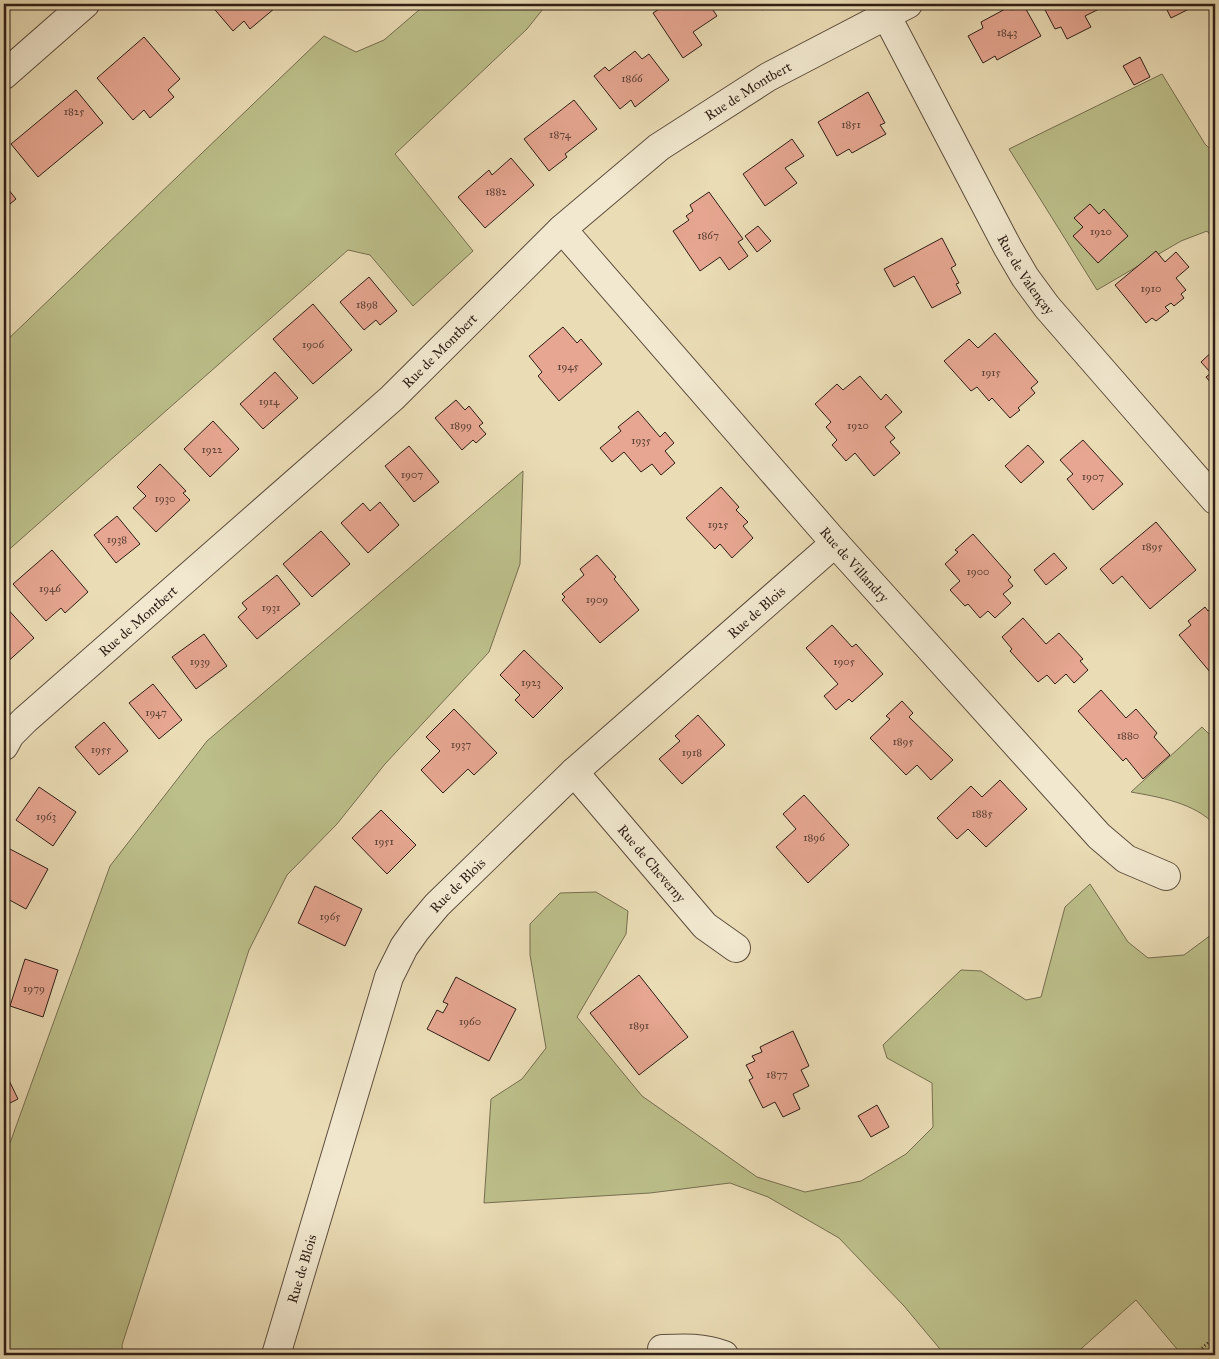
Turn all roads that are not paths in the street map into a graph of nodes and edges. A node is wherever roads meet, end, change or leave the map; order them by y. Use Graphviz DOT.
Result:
graph roads {
  1 [pos="85,4"];
  2 [pos="897,9"];
  3 [pos="4,76"];
  4 [pos="562,229"];
  5 [pos="1215,500"];
  6 [pos="835,543"];
  7 [pos="4,746"];
  8 [pos="574,772"];
  9 [pos="1166,876"];
  10 [pos="736,948"];
  11 [pos="662,1349"];
  12 [pos="276,1355"];
  13 [pos="724,1355"];
  1 -- 3 [label="street"];
  2 -- 4 [label="street, Rue de Montbert"];
  2 -- 5 [label="street, Rue de Valençay"];
  4 -- 6 [label="street, Rue de Villandry"];
  4 -- 7 [label="street, Rue de Montbert"];
  6 -- 8 [label="street, Rue de Blois"];
  6 -- 9 [label="street, Rue de Villandry"];
  8 -- 10 [label="street, Rue de Cheverny"];
  8 -- 12 [label="street, Rue de Blois"];
  11 -- 13 [label="street"];
}
